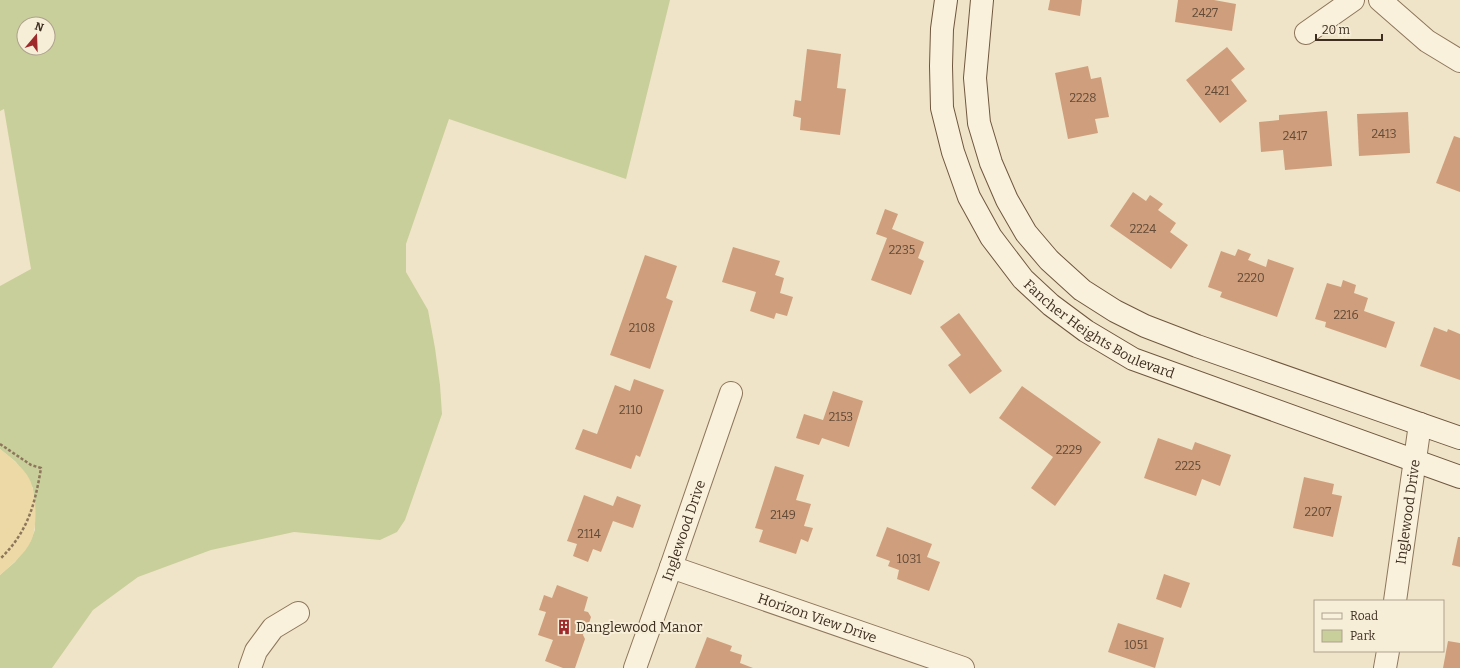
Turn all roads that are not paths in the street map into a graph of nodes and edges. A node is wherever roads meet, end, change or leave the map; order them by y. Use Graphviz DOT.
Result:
graph roads {
  1 [pos="946,0"];
  2 [pos="982,0"];
  3 [pos="1353,0"];
  4 [pos="1380,0"];
  5 [pos="1306,34"];
  6 [pos="1460,61"];
  7 [pos="731,393"];
  8 [pos="1420,424"];
  9 [pos="1460,438"];
  10 [pos="1414,461"];
  11 [pos="1460,477"];
  12 [pos="671,567"];
  13 [pos="1395,600"];
  14 [pos="298,613"];
  15 [pos="1388,652"];
  16 [pos="250,668"];
  17 [pos="635,668"];
  18 [pos="963,668"];
  19 [pos="1386,668"];
  1 -- 10 [label="street, Fancher Heights Boulevard"];
  2 -- 8 [label="street, Fancher Heights Boulevard"];
  3 -- 5 [label="street"];
  4 -- 6 [label="street"];
  7 -- 12 [label="street, Inglewood Drive"];
  8 -- 9 [label="street, Fancher Heights Boulevard"];
  8 -- 10 [label="street, Inglewood Drive"];
  10 -- 11 [label="street, Fancher Heights Boulevard"];
  10 -- 13 [label="street, Inglewood Drive"];
  12 -- 17 [label="street, Inglewood Drive"];
  12 -- 18 [label="street, Horizon View Drive"];
  14 -- 16 [label="street"];
  15 -- 19 [label="street"];
}
